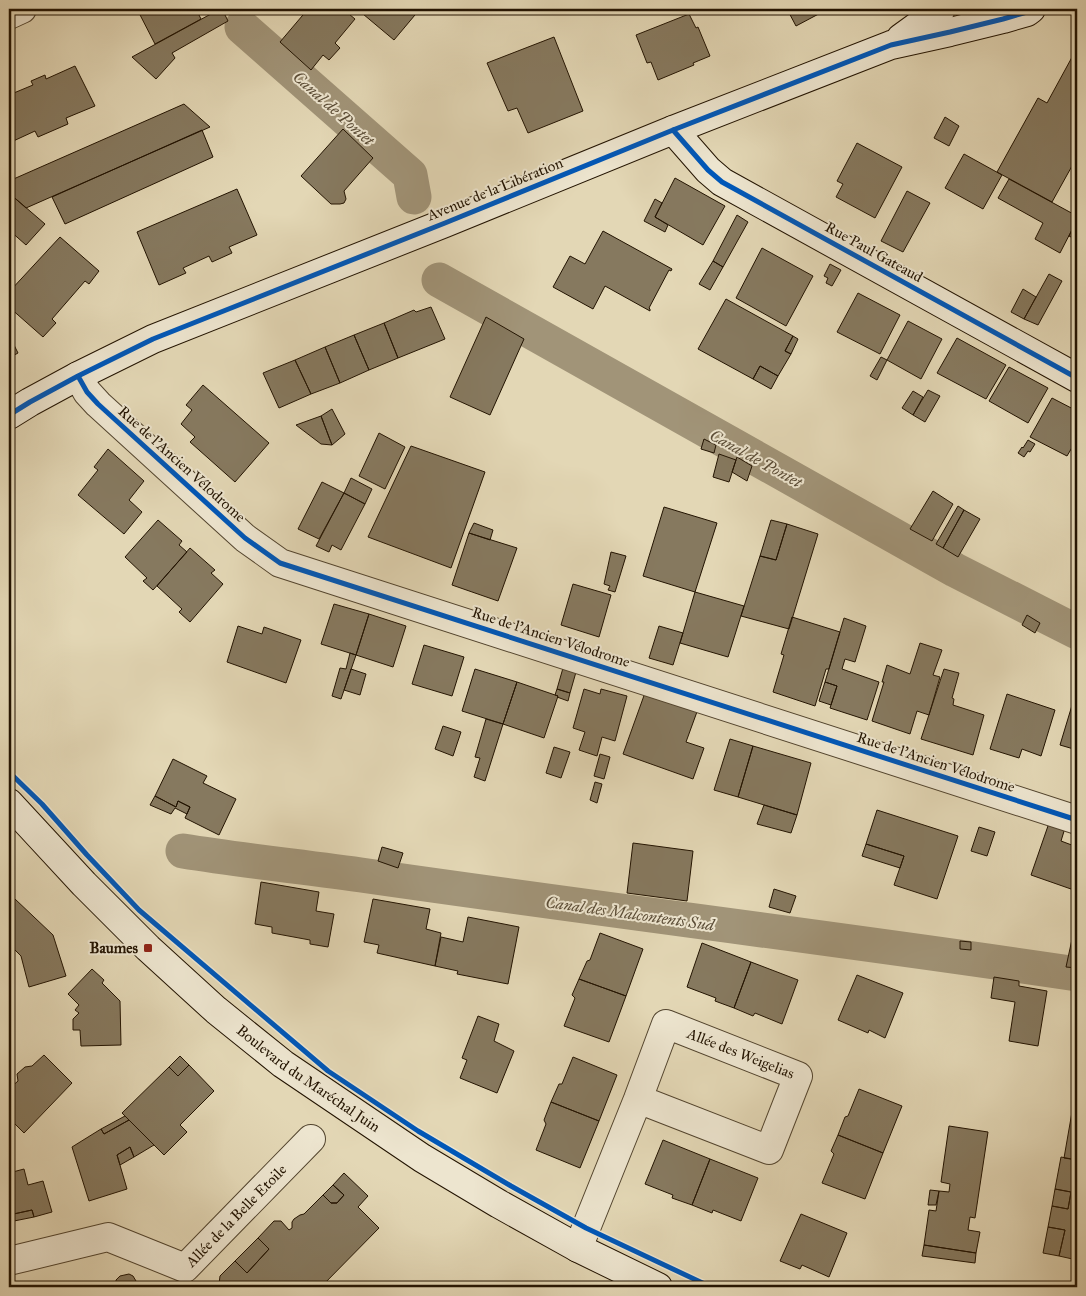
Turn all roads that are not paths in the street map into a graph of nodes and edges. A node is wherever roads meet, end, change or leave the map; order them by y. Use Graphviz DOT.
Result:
graph roads {
  1 [pos="22,9"];
  2 [pos="941,9"];
  3 [pos="1031,9"];
  4 [pos="995,14"];
  5 [pos="9,16"];
  6 [pos="891,45"];
  7 [pos="673,130"];
  8 [pos="78,376"];
  9 [pos="1077,378"];
  10 [pos="9,415"];
  11 [pos="10,808"];
  12 [pos="1077,820"];
  13 [pos="638,1099"];
  14 [pos="310,1139"];
  15 [pos="578,1248"];
  16 [pos="9,1261"];
  17 [pos="658,1287"];
  1 -- 5 [label="street"];
  2 -- 6 [label="street, Avenue de la Libération"];
  3 -- 4 [label="street, Avenue de la Libération"];
  4 -- 6 [label="street, Avenue de la Libération"];
  6 -- 7 [label="street, Avenue de la Libération"];
  7 -- 8 [label="street, Avenue de la Libération"];
  7 -- 9 [label="street, Rue Paul Gateaud"];
  8 -- 10 [label="street, Avenue de la Libération"];
  8 -- 12 [label="street, Rue de l'Ancien Vélodrome"];
  11 -- 15 [label="street, Boulevard du Maréchal Juin"];
  13 -- 13 [label="street, Allée des Weigelias"];
  13 -- 15 [label="street, Allée des Weigelias"];
  14 -- 16 [label="street, Allée de la Belle Etoile"];
  15 -- 17 [label="street, Boulevard du Maréchal Juin"];
}
